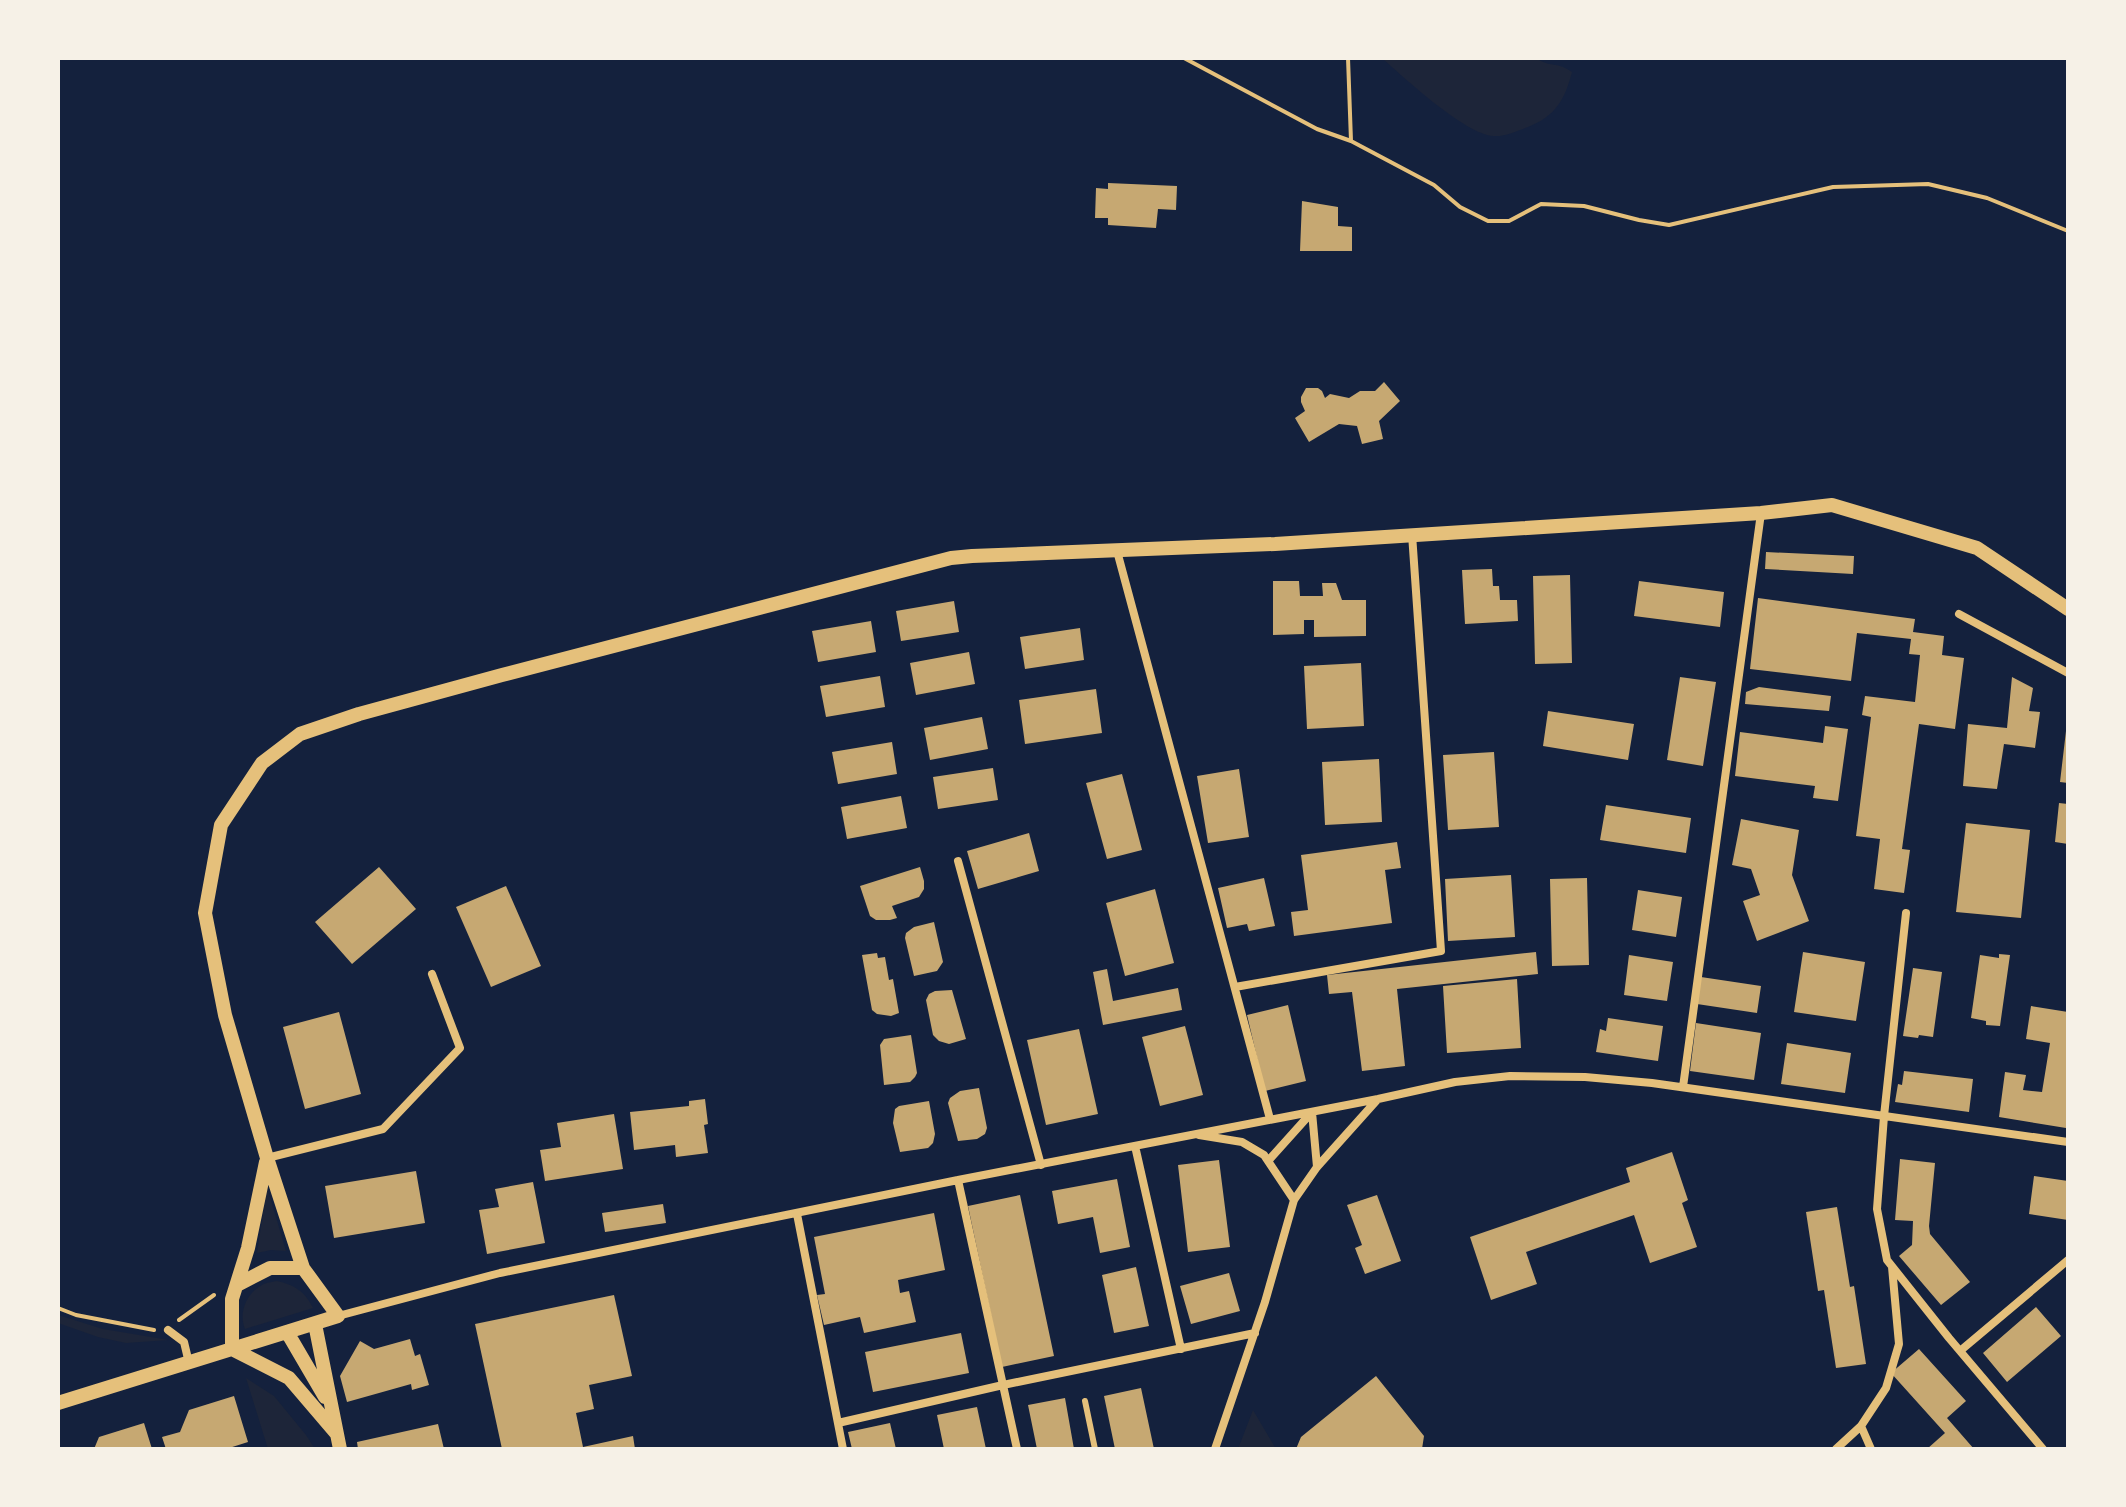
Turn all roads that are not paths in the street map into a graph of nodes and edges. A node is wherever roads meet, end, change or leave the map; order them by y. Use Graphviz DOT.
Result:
graph roads {
  1 [pos="1761,513"];
  2 [pos="1412,534"];
  3 [pos="1117,551"];
  4 [pos="2068,609"];
  5 [pos="1959,614"];
  6 [pos="2068,673"];
  7 [pos="958,861"];
  8 [pos="1906,913"];
  9 [pos="432,974"];
  10 [pos="1235,987"];
  11 [pos="1683,1087"];
  12 [pos="1378,1099"];
  13 [pos="1312,1112"];
  14 [pos="1884,1116"];
  15 [pos="1270,1119"];
  16 [pos="1194,1134"];
  17 [pos="2068,1142"];
  18 [pos="1135,1146"];
  19 [pos="267,1158"];
  20 [pos="1268,1161"];
  21 [pos="1041,1165"];
  22 [pos="1317,1167"];
  23 [pos="958,1180"];
  24 [pos="1294,1200"];
  25 [pos="797,1214"];
  26 [pos="2068,1260"];
  27 [pos="1892,1266"];
  28 [pos="303,1268"];
  29 [pos="238,1279"];
  30 [pos="338,1316"];
  31 [pos="315,1324"];
  32 [pos="168,1330"];
  33 [pos="287,1332"];
  34 [pos="1255,1333"];
  35 [pos="232,1349"];
  36 [pos="1181,1349"];
  37 [pos="1960,1351"];
  38 [pos="189,1363"];
  39 [pos="1003,1385"];
  40 [pos="1085,1401"];
  41 [pos="58,1403"];
  42 [pos="331,1408"];
  43 [pos="838,1423"];
  44 [pos="1861,1426"];
  45 [pos="336,1433"];
  46 [pos="2038,1447"];
  47 [pos="340,1449"];
  48 [pos="843,1449"];
  49 [pos="1017,1449"];
  50 [pos="1095,1449"];
  51 [pos="1215,1449"];
  52 [pos="1836,1449"];
  53 [pos="1871,1449"];
  1 -- 2 [label="street"];
  1 -- 4 [label="street"];
  1 -- 11 [label="street"];
  2 -- 3 [label="street"];
  2 -- 10 [label="street"];
  3 -- 10 [label="street"];
  3 -- 19 [label="street"];
  5 -- 6 [label="street"];
  7 -- 21 [label="street"];
  8 -- 14 [label="street"];
  9 -- 19 [label="street"];
  10 -- 15 [label="street"];
  11 -- 12 [label="street"];
  11 -- 14 [label="street"];
  12 -- 13 [label="street"];
  12 -- 22 [label="street"];
  13 -- 15 [label="street"];
  13 -- 20 [label="street"];
  13 -- 22 [label="street"];
  14 -- 17 [label="street"];
  14 -- 27 [label="street"];
  15 -- 16 [label="street"];
  16 -- 18 [label="street"];
  16 -- 20 [label="street"];
  18 -- 21 [label="street"];
  18 -- 36 [label="street"];
  19 -- 28 [label="street"];
  19 -- 29 [label="street"];
  20 -- 24 [label="street"];
  21 -- 23 [label="street"];
  22 -- 24 [label="street"];
  23 -- 25 [label="street"];
  23 -- 39 [label="street"];
  24 -- 34 [label="street"];
  25 -- 30 [label="street"];
  25 -- 43 [label="street"];
  26 -- 37 [label="street"];
  27 -- 37 [label="street"];
  27 -- 44 [label="street"];
  28 -- 29 [label="street"];
  28 -- 30 [label="street"];
  29 -- 35 [label="street"];
  30 -- 31 [label="street"];
  31 -- 33 [label="street"];
  31 -- 42 [label="street"];
  32 -- 38 [label="street"];
  33 -- 35 [label="street"];
  33 -- 42 [label="street"];
  34 -- 36 [label="street"];
  34 -- 51 [label="street"];
  35 -- 38 [label="street"];
  35 -- 45 [label="street"];
  36 -- 39 [label="street"];
  37 -- 46 [label="street"];
  38 -- 41 [label="street"];
  39 -- 43 [label="street"];
  39 -- 49 [label="street"];
  40 -- 50 [label="lane"];
  42 -- 45 [label="street"];
  43 -- 48 [label="street"];
  44 -- 52 [label="street"];
  44 -- 53 [label="street"];
  45 -- 47 [label="street"];
}
